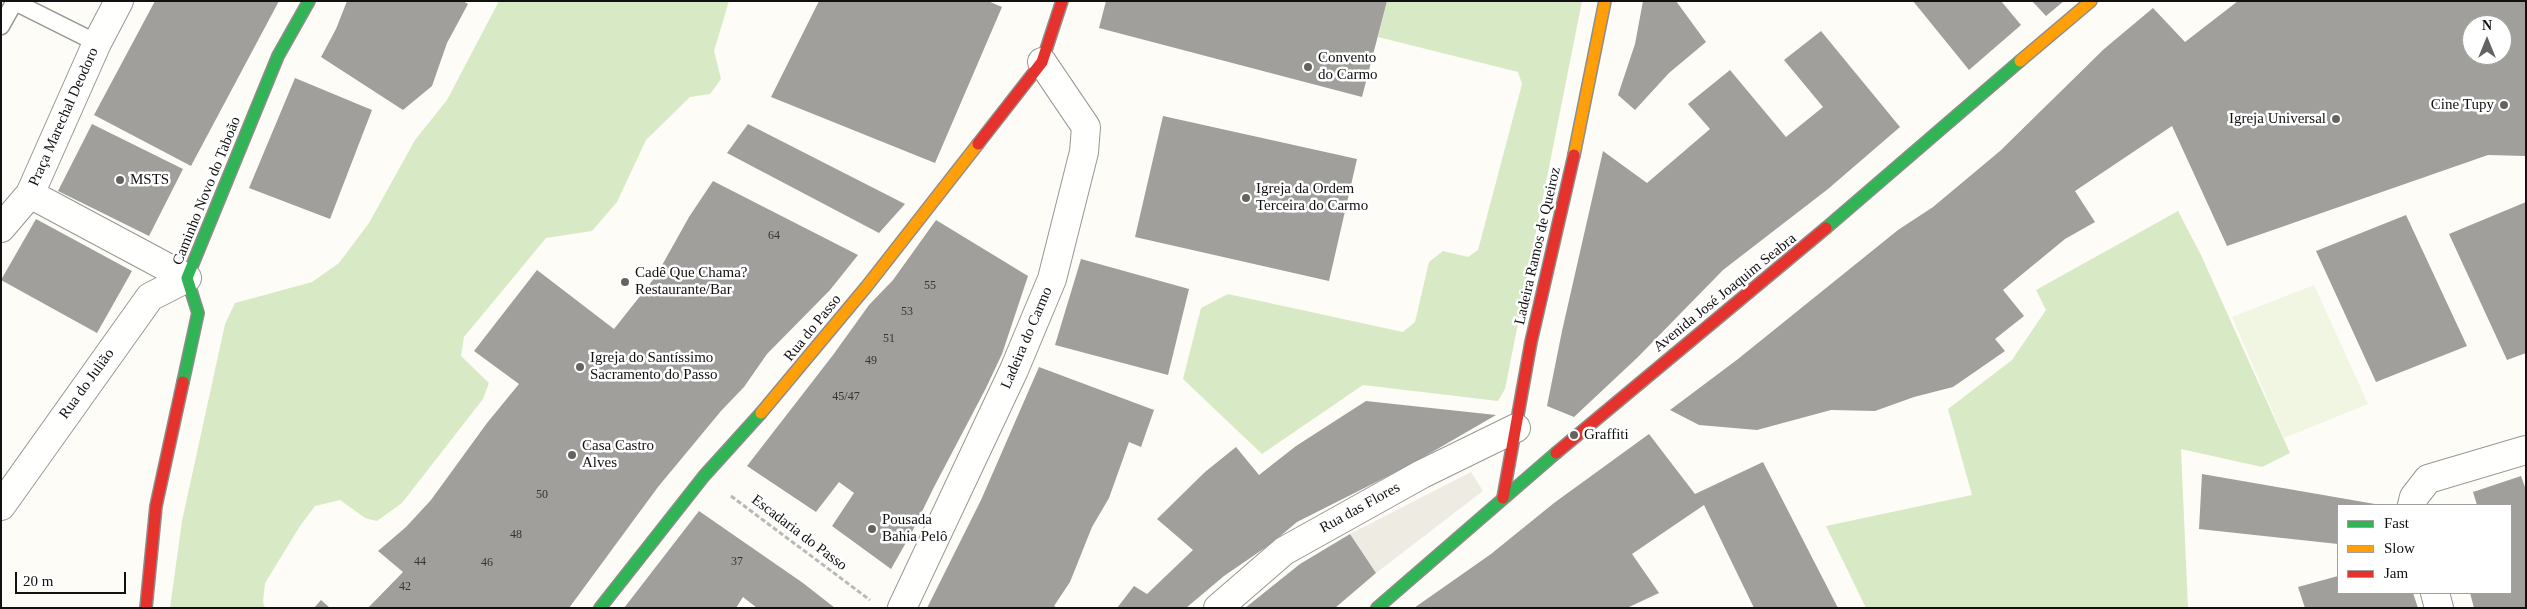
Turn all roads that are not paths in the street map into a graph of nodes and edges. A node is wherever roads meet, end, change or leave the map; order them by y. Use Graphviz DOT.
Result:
graph roads {
  1 [pos="119,1"];
  2 [pos="309,1"];
  3 [pos="1062,1"];
  4 [pos="1605,1"];
  5 [pos="2091,1"];
  6 [pos="15,2"];
  7 [pos="1,26"];
  8 [pos="97,42"];
  9 [pos="1042,62"];
  10 [pos="30,194"];
  11 [pos="1,228"];
  12 [pos="187,278"];
  13 [pos="1516,428"];
  14 [pos="2526,450"];
  15 [pos="1503,498"];
  16 [pos="2412,504"];
  17 [pos="1,506"];
  18 [pos="2435,594"];
  19 [pos="146,608"];
  20 [pos="600,608"];
  21 [pos="902,608"];
  22 [pos="1218,608"];
  23 [pos="1377,608"];
  24 [pos="2439,608"];
  1 -- 8 [label="street, Praça Marechal Deodoro"];
  2 -- 12 [label="main road, Caminho Novo do Taboão"];
  3 -- 9 [label="main road, Rua do Passo"];
  4 -- 13 [label="main road, Ladeira Ramos de Queiroz"];
  5 -- 15 [label="main road, Avenida José Joaquim Seabra"];
  6 -- 7 [label="lane"];
  6 -- 8 [label="lane"];
  8 -- 10 [label="street, Praça Marechal Deodoro"];
  9 -- 20 [label="main road, Rua do Passo"];
  9 -- 21 [label="street, Ladeira do Carmo"];
  10 -- 11 [label="street, Praça Marechal Deodoro"];
  10 -- 12 [label="street"];
  12 -- 17 [label="street, Rua do Julião"];
  12 -- 19 [label="main road, Caminho Novo do Taboão"];
  13 -- 15 [label="main road, Ladeira Ramos de Queiroz"];
  13 -- 22 [label="street, Rua das Flores"];
  14 -- 16 [label="street"];
  15 -- 23 [label="main road, Avenida José Joaquim Seabra"];
  18 -- 24 [label="street"];
}
